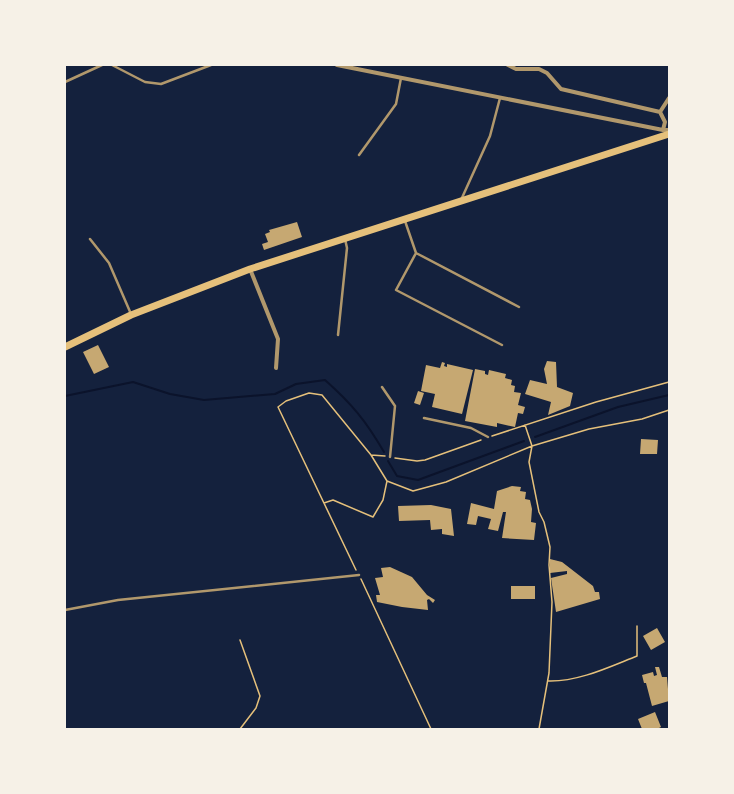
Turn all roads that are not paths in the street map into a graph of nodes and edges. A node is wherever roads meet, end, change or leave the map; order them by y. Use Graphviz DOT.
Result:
graph roads {
  1 [pos="102,65"];
  2 [pos="112,65"];
  3 [pos="211,65"];
  4 [pos="337,65"];
  5 [pos="508,65"];
  6 [pos="401,78"];
  7 [pos="65,82"];
  8 [pos="500,98"];
  9 [pos="669,98"];
  10 [pos="660,112"];
  11 [pos="669,130"];
  12 [pos="666,132"];
  13 [pos="359,155"];
  14 [pos="461,201"];
  15 [pos="404,219"];
  16 [pos="345,238"];
  17 [pos="90,239"];
  18 [pos="416,254"];
  19 [pos="250,269"];
  20 [pos="519,307"];
  21 [pos="131,315"];
  22 [pos="338,335"];
  23 [pos="502,345"];
  24 [pos="65,347"];
  25 [pos="276,368"];
  26 [pos="382,386"];
  27 [pos="424,418"];
  28 [pos="488,437"];
  29 [pos="390,457"];
  30 [pos="359,575"];
  31 [pos="65,610"];
  1 -- 7 [label="lane"];
  2 -- 3 [label="lane"];
  4 -- 6 [label="street"];
  5 -- 10 [label="street"];
  6 -- 8 [label="street"];
  6 -- 13 [label="lane"];
  8 -- 12 [label="street"];
  8 -- 14 [label="lane"];
  9 -- 10 [label="street"];
  10 -- 12 [label="street"];
  11 -- 12 [label="street"];
  12 -- 14 [label="main road"];
  14 -- 15 [label="main road"];
  15 -- 16 [label="main road"];
  15 -- 18 [label="lane"];
  16 -- 19 [label="main road"];
  16 -- 22 [label="lane"];
  17 -- 21 [label="lane"];
  18 -- 20 [label="lane"];
  18 -- 23 [label="lane"];
  19 -- 21 [label="main road"];
  19 -- 25 [label="street"];
  21 -- 24 [label="main road"];
  26 -- 29 [label="lane"];
  27 -- 28 [label="lane"];
  30 -- 31 [label="lane"];
}
